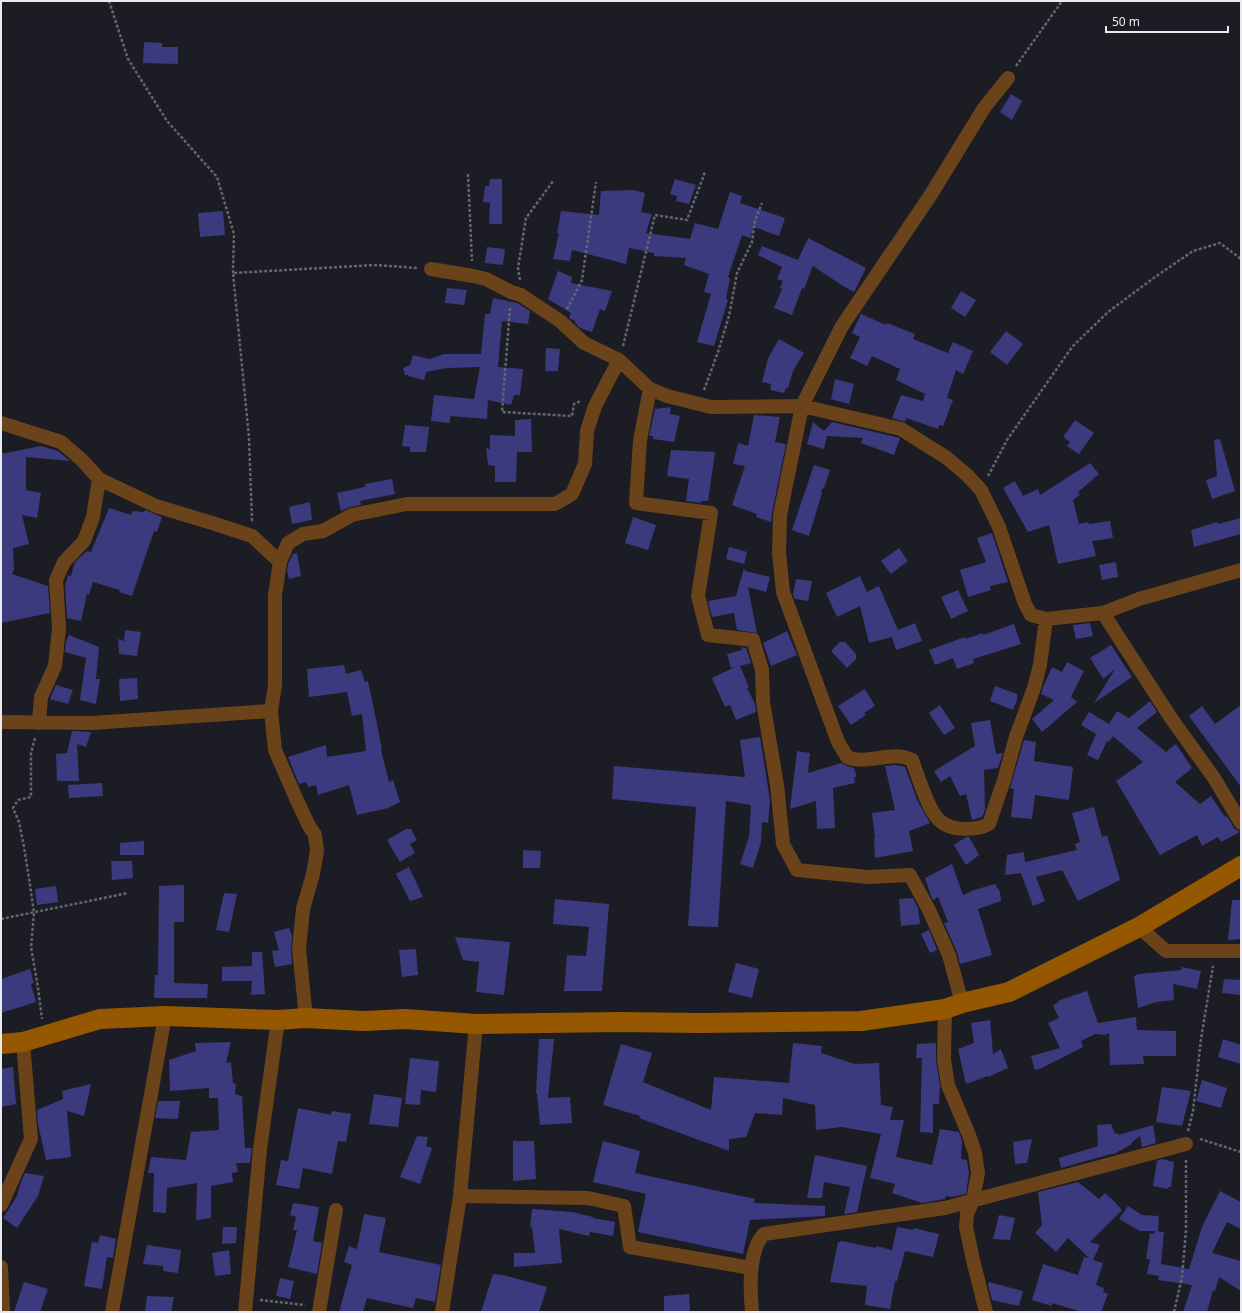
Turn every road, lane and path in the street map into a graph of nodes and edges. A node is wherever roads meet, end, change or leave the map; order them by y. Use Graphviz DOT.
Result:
graph roads {
  1 [pos="108,1"];
  2 [pos="1062,1"];
  3 [pos="1008,78"];
  4 [pos="705,172"];
  5 [pos="468,174"];
  6 [pos="554,180"];
  7 [pos="596,182"];
  8 [pos="762,202"];
  9 [pos="1241,259"];
  10 [pos="431,269"];
  11 [pos="233,273"];
  12 [pos="473,276"];
  13 [pos="516,293"];
  14 [pos="560,321"];
  15 [pos="619,360"];
  16 [pos="650,389"];
  17 [pos="587,398"];
  18 [pos="699,404"];
  19 [pos="802,406"];
  20 [pos="1,423"];
  21 [pos="99,479"];
  22 [pos="981,490"];
  23 [pos="252,536"];
  24 [pos="280,562"];
  25 [pos="1241,570"];
  26 [pos="1103,613"];
  27 [pos="1046,619"];
  28 [pos="271,711"];
  29 [pos="1,722"];
  30 [pos="39,722"];
  31 [pos="1241,823"];
  32 [pos="1241,866"];
  33 [pos="128,893"];
  34 [pos="34,913"];
  35 [pos="1,919"];
  36 [pos="1139,927"];
  37 [pos="1241,951"];
  38 [pos="954,1006"];
  39 [pos="165,1016"];
  40 [pos="306,1018"];
  41 [pos="278,1020"];
  42 [pos="476,1024"];
  43 [pos="44,1036"];
  44 [pos="23,1042"];
  45 [pos="1,1044"];
  46 [pos="1190,1140"];
  47 [pos="1241,1152"];
  48 [pos="460,1196"];
  49 [pos="973,1200"];
  50 [pos="1,1205"];
  51 [pos="336,1210"];
  52 [pos="1,1267"];
  53 [pos="751,1268"];
  54 [pos="245,1305"];
  55 [pos="320,1309"];
  56 [pos="3,1312"];
  57 [pos="112,1312"];
  58 [pos="442,1312"];
  59 [pos="752,1312"];
  60 [pos="987,1312"];
  1 -- 11 [label="path"];
  2 -- 3 [label="path"];
  3 -- 19 [label="street"];
  4 -- 15 [label="path"];
  5 -- 12 [label="path"];
  6 -- 13 [label="path"];
  7 -- 14 [label="path"];
  8 -- 18 [label="path"];
  9 -- 22 [label="path"];
  10 -- 11 [label="path"];
  10 -- 12 [label="street"];
  11 -- 23 [label="path"];
  12 -- 13 [label="street"];
  13 -- 14 [label="street"];
  13 -- 17 [label="path"];
  14 -- 15 [label="street"];
  15 -- 16 [label="street"];
  15 -- 24 [label="street"];
  16 -- 18 [label="street"];
  16 -- 38 [label="street"];
  18 -- 19 [label="street"];
  19 -- 22 [label="street"];
  19 -- 27 [label="street"];
  20 -- 21 [label="street"];
  21 -- 23 [label="street"];
  21 -- 30 [label="street"];
  22 -- 27 [label="street"];
  23 -- 24 [label="street"];
  24 -- 28 [label="street"];
  25 -- 26 [label="street"];
  26 -- 27 [label="street"];
  26 -- 31 [label="street"];
  28 -- 30 [label="street"];
  28 -- 40 [label="street"];
  29 -- 30 [label="street"];
  30 -- 34 [label="path"];
  32 -- 36 [label="main road"];
  33 -- 34 [label="path"];
  34 -- 35 [label="path"];
  34 -- 43 [label="path"];
  36 -- 37 [label="street"];
  36 -- 38 [label="main road"];
  38 -- 42 [label="main road"];
  38 -- 49 [label="street"];
  39 -- 41 [label="main road"];
  39 -- 43 [label="main road"];
  39 -- 57 [label="street"];
  40 -- 41 [label="main road"];
  40 -- 42 [label="main road"];
  41 -- 54 [label="street"];
  42 -- 48 [label="street"];
  43 -- 44 [label="main road"];
  44 -- 45 [label="main road"];
  44 -- 50 [label="street"];
  46 -- 47 [label="path"];
  46 -- 49 [label="street"];
  48 -- 53 [label="street"];
  48 -- 58 [label="street"];
  49 -- 53 [label="street"];
  49 -- 60 [label="street"];
  51 -- 55 [label="street"];
  52 -- 56 [label="street"];
  53 -- 59 [label="street"];
  54 -- 55 [label="path"];
}
